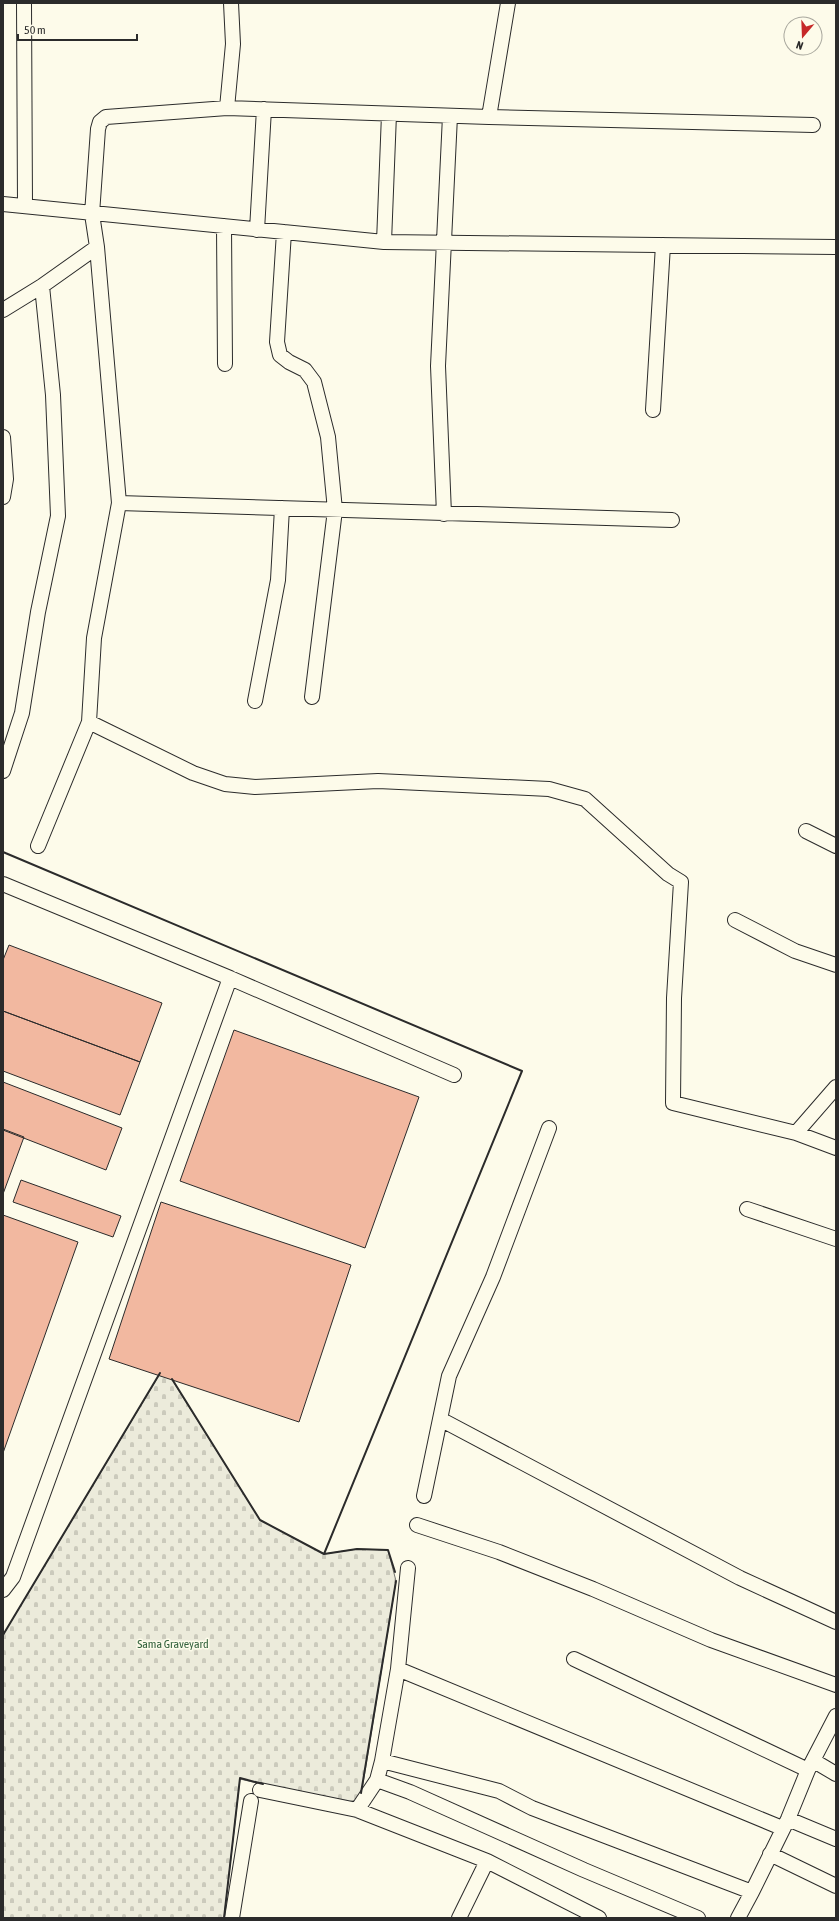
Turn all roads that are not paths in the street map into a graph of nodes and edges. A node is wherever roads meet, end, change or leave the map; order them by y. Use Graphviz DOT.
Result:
graph roads {
  1 [pos="24,3"];
  2 [pos="231,3"];
  3 [pos="508,3"];
  4 [pos="228,108"];
  5 [pos="264,109"];
  6 [pos="390,114"];
  7 [pos="450,116"];
  8 [pos="488,117"];
  9 [pos="813,125"];
  10 [pos="3,204"];
  11 [pos="25,205"];
  12 [pos="92,214"];
  13 [pos="224,226"];
  14 [pos="257,230"];
  15 [pos="284,232"];
  16 [pos="384,242"];
  17 [pos="444,242"];
  18 [pos="663,245"];
  19 [pos="97,247"];
  20 [pos="836,247"];
  21 [pos="42,286"];
  22 [pos="3,310"];
  23 [pos="225,364"];
  24 [pos="653,410"];
  25 [pos="3,437"];
  26 [pos="3,497"];
  27 [pos="119,503"];
  28 [pos="282,508"];
  29 [pos="335,510"];
  30 [pos="444,514"];
  31 [pos="672,520"];
  32 [pos="312,697"];
  33 [pos="255,701"];
  34 [pos="89,722"];
  35 [pos="3,771"];
  36 [pos="806,831"];
  37 [pos="38,846"];
  38 [pos="836,846"];
  39 [pos="3,884"];
  40 [pos="735,920"];
  41 [pos="836,965"];
  42 [pos="230,978"];
  43 [pos="454,1076"];
  44 [pos="836,1087"];
  45 [pos="549,1128"];
  46 [pos="796,1133"];
  47 [pos="836,1148"];
  48 [pos="747,1209"];
  49 [pos="836,1239"];
  50 [pos="440,1419"];
  51 [pos="424,1496"];
  52 [pos="417,1525"];
  53 [pos="408,1568"];
  54 [pos="3,1590"];
  55 [pos="836,1622"];
  56 [pos="574,1659"];
  57 [pos="398,1669"];
  58 [pos="836,1685"];
  59 [pos="836,1716"];
  60 [pos="382,1761"];
  61 [pos="811,1765"];
  62 [pos="836,1774"];
  63 [pos="378,1780"];
  64 [pos="260,1790"];
  65 [pos="251,1801"];
  66 [pos="357,1810"];
  67 [pos="785,1824"];
  68 [pos="836,1839"];
  69 [pos="770,1854"];
  70 [pos="487,1861"];
  71 [pos="836,1886"];
  72 [pos="752,1892"];
  73 [pos="232,1918"];
  74 [pos="460,1918"];
  75 [pos="599,1918"];
  76 [pos="698,1918"];
  77 [pos="738,1918"];
  1 -- 11 [label="street"];
  2 -- 4 [label="street"];
  3 -- 8 [label="street"];
  4 -- 5 [label="street"];
  4 -- 12 [label="street"];
  5 -- 6 [label="street"];
  5 -- 14 [label="street"];
  6 -- 7 [label="street"];
  6 -- 16 [label="street"];
  7 -- 8 [label="street"];
  7 -- 17 [label="street"];
  8 -- 9 [label="street"];
  10 -- 11 [label="street"];
  11 -- 12 [label="street"];
  12 -- 13 [label="street"];
  12 -- 19 [label="street"];
  13 -- 14 [label="street"];
  13 -- 23 [label="street"];
  14 -- 15 [label="street"];
  15 -- 16 [label="street"];
  15 -- 29 [label="street"];
  16 -- 17 [label="street"];
  17 -- 18 [label="street"];
  17 -- 30 [label="street"];
  18 -- 20 [label="street"];
  18 -- 24 [label="street"];
  19 -- 21 [label="street"];
  19 -- 27 [label="street"];
  21 -- 22 [label="street"];
  21 -- 35 [label="street"];
  25 -- 26 [label="street"];
  27 -- 28 [label="street"];
  27 -- 34 [label="street"];
  28 -- 29 [label="street"];
  28 -- 33 [label="street"];
  29 -- 30 [label="street"];
  29 -- 32 [label="street"];
  30 -- 31 [label="street"];
  34 -- 37 [label="street"];
  34 -- 46 [label="street"];
  36 -- 38 [label="street"];
  39 -- 42 [label="street"];
  40 -- 41 [label="street"];
  42 -- 43 [label="street"];
  42 -- 54 [label="street"];
  44 -- 46 [label="street"];
  45 -- 50 [label="street"];
  46 -- 47 [label="street"];
  48 -- 49 [label="street"];
  50 -- 51 [label="street"];
  50 -- 55 [label="street"];
  52 -- 58 [label="street"];
  53 -- 57 [label="street"];
  56 -- 61 [label="street"];
  57 -- 60 [label="street"];
  57 -- 67 [label="street"];
  59 -- 61 [label="street"];
  60 -- 63 [label="street"];
  60 -- 72 [label="street"];
  61 -- 62 [label="street"];
  61 -- 67 [label="street"];
  63 -- 66 [label="street"];
  63 -- 76 [label="street"];
  64 -- 66 [label="street"];
  65 -- 73 [label="street"];
  66 -- 70 [label="street"];
  67 -- 68 [label="street"];
  67 -- 69 [label="street"];
  69 -- 71 [label="street"];
  69 -- 72 [label="street"];
  70 -- 74 [label="street"];
  70 -- 75 [label="street"];
  72 -- 77 [label="street"];
}
